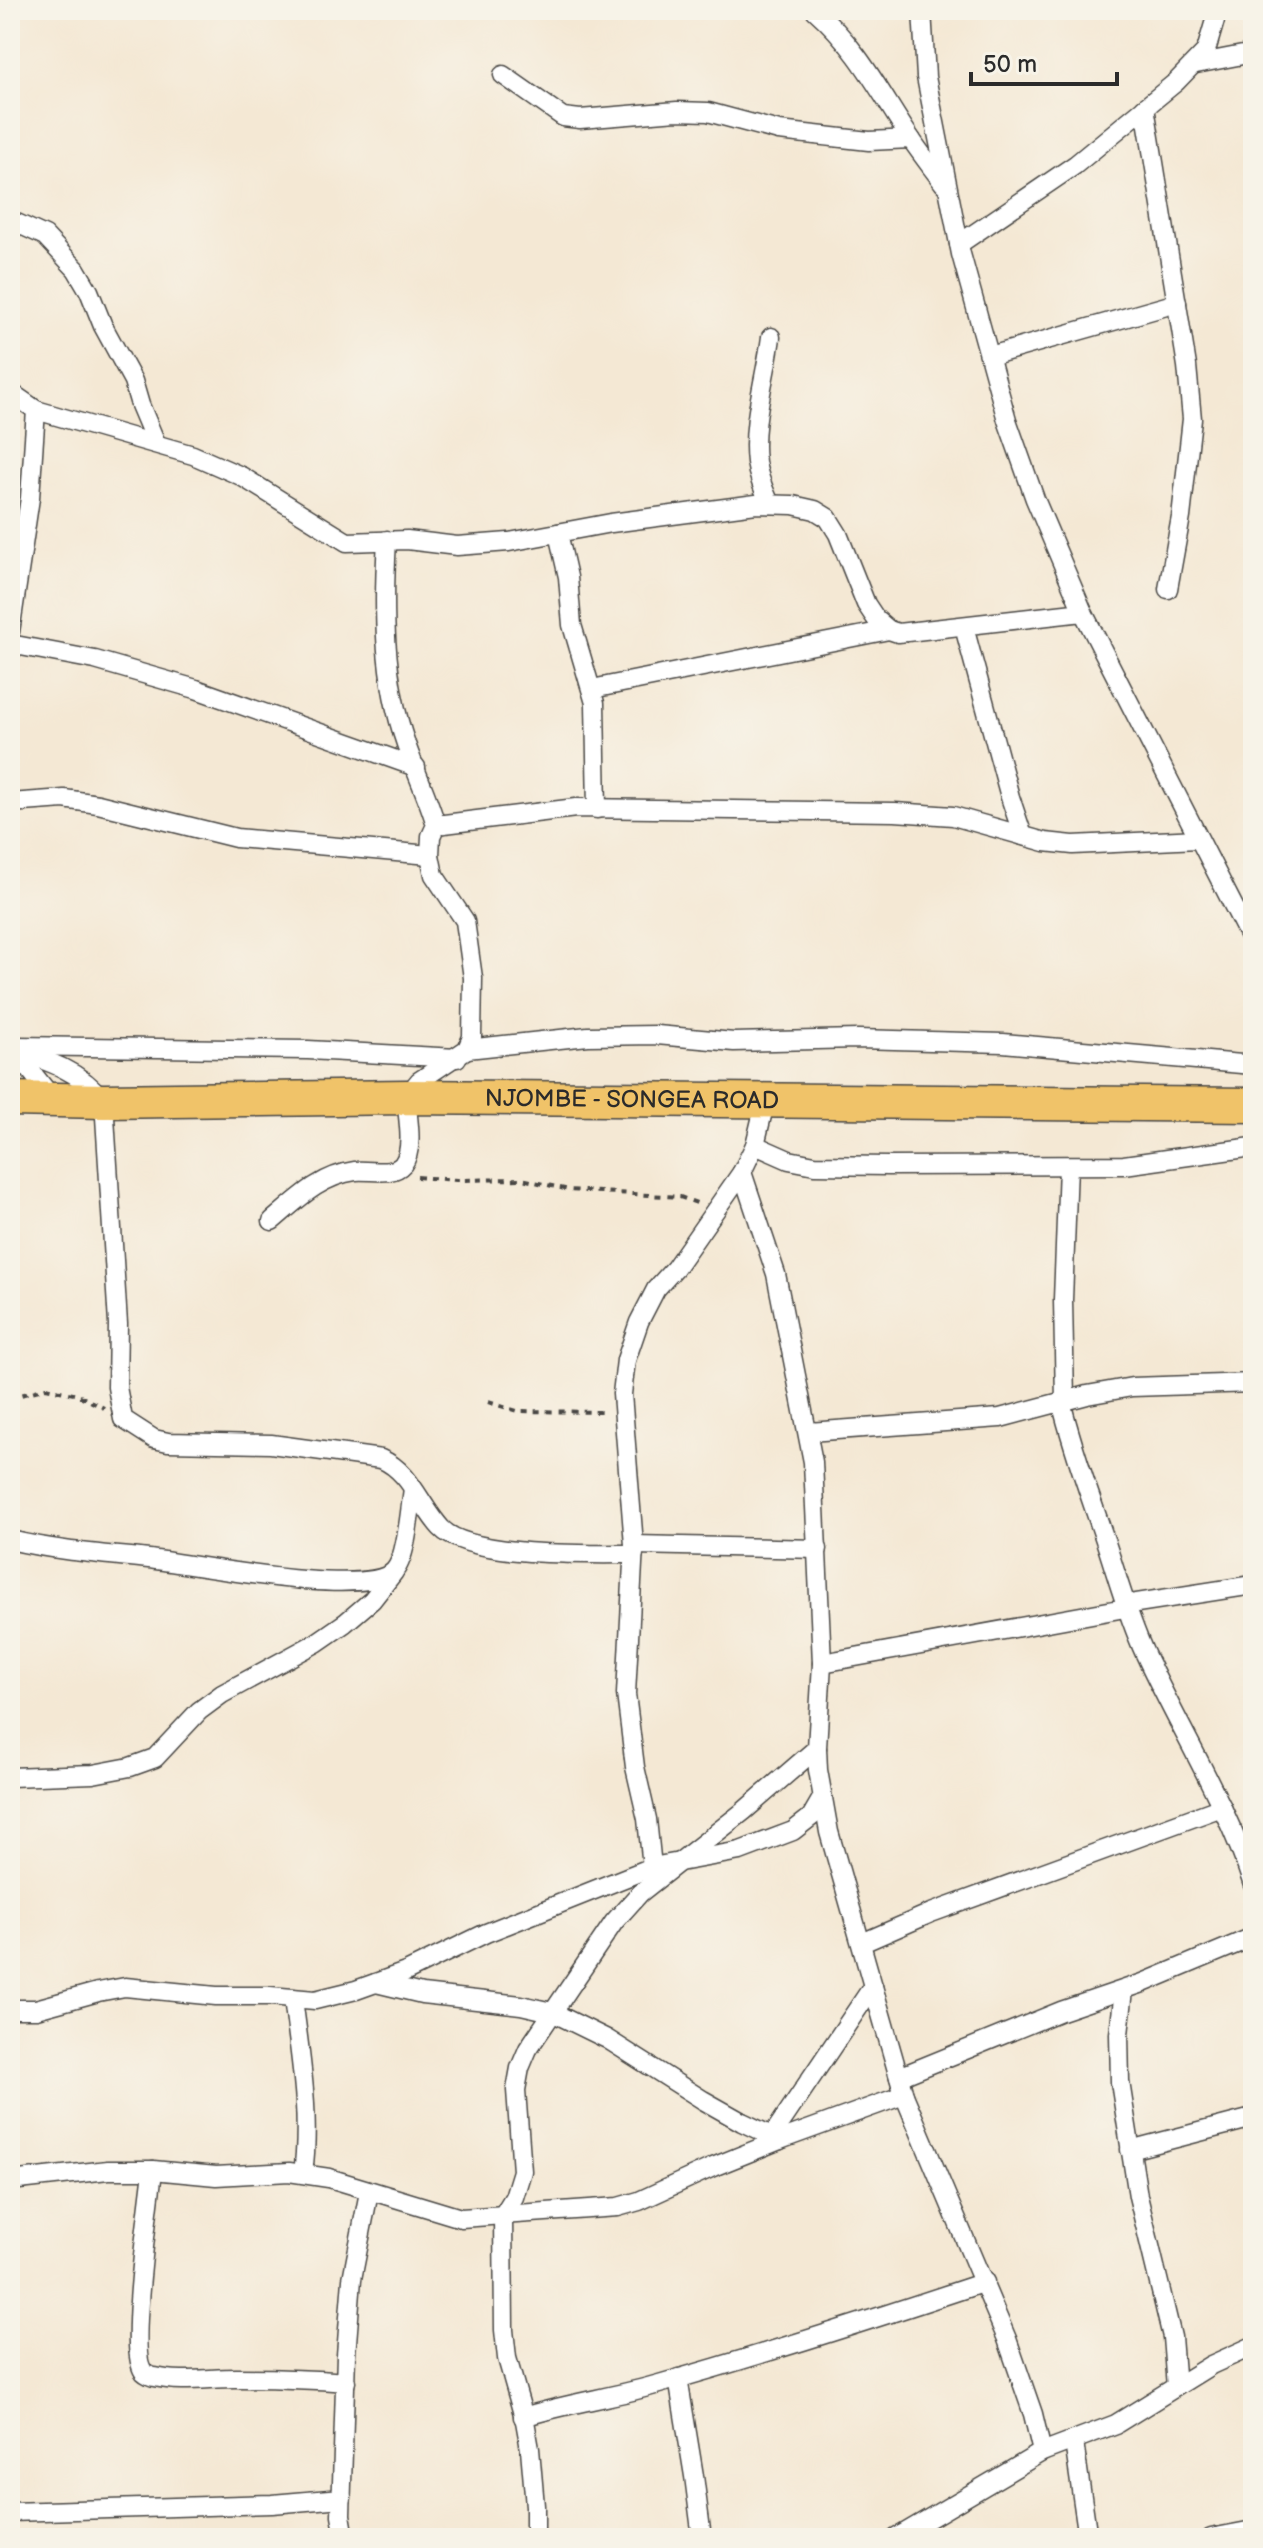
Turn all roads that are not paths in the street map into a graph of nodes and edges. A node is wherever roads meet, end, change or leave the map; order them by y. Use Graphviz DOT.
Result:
graph roads {
  1 [pos="815,10"];
  2 [pos="922,10"];
  3 [pos="1218,10"];
  4 [pos="1253,53"];
  5 [pos="1196,64"];
  6 [pos="503,75"];
  7 [pos="1145,107"];
  8 [pos="911,139"];
  9 [pos="948,189"];
  10 [pos="10,220"];
  11 [pos="959,244"];
  12 [pos="1177,303"];
  13 [pos="771,337"];
  14 [pos="990,356"];
  15 [pos="10,392"];
  16 [pos="36,410"];
  17 [pos="156,443"];
  18 [pos="770,504"];
  19 [pos="558,533"];
  20 [pos="387,540"];
  21 [pos="1168,589"];
  22 [pos="1083,612"];
  23 [pos="964,627"];
  24 [pos="889,630"];
  25 [pos="10,632"];
  26 [pos="10,644"];
  27 [pos="592,689"];
  28 [pos="416,767"];
  29 [pos="10,803"];
  30 [pos="597,809"];
  31 [pos="436,825"];
  32 [pos="1023,836"];
  33 [pos="1198,839"];
  34 [pos="430,855"];
  35 [pos="1253,944"];
  36 [pos="12,1049"];
  37 [pos="462,1054"];
  38 [pos="1253,1065"];
  39 [pos="406,1097"];
  40 [pos="10,1099"];
  41 [pos="53,1099"];
  42 [pos="766,1099"];
  43 [pos="104,1101"];
  44 [pos="1253,1105"];
  45 [pos="755,1145"];
  46 [pos="1253,1147"];
  47 [pos="1068,1166"];
  48 [pos="742,1172"];
  49 [pos="272,1221"];
  50 [pos="1253,1383"];
  51 [pos="1063,1401"];
  52 [pos="809,1432"];
  53 [pos="413,1489"];
  54 [pos="10,1540"];
  55 [pos="634,1549"];
  56 [pos="818,1549"];
  57 [pos="396,1569"];
  58 [pos="1253,1585"];
  59 [pos="1125,1606"];
  60 [pos="822,1663"];
  61 [pos="817,1748"];
  62 [pos="10,1777"];
  63 [pos="822,1798"];
  64 [pos="1222,1807"];
  65 [pos="675,1863"];
  66 [pos="652,1867"];
  67 [pos="1253,1885"];
  68 [pos="1253,1937"];
  69 [pos="862,1943"];
  70 [pos="376,1983"];
  71 [pos="873,1986"];
  72 [pos="1124,1990"];
  73 [pos="293,1998"];
  74 [pos="10,2009"];
  75 [pos="552,2012"];
  76 [pos="902,2086"];
  77 [pos="1253,2118"];
  78 [pos="776,2138"];
  79 [pos="1130,2150"];
  80 [pos="153,2170"];
  81 [pos="303,2173"];
  82 [pos="10,2181"];
  83 [pos="369,2192"];
  84 [pos="503,2215"];
  85 [pos="985,2282"];
  86 [pos="1253,2346"];
  87 [pos="678,2378"];
  88 [pos="346,2382"];
  89 [pos="1176,2387"];
  90 [pos="523,2417"];
  91 [pos="1074,2442"];
  92 [pos="1042,2452"];
  93 [pos="342,2498"];
  94 [pos="10,2512"];
  95 [pos="1253,2530"];
  96 [pos="345,2538"];
  97 [pos="535,2538"];
  98 [pos="702,2538"];
  99 [pos="896,2538"];
  100 [pos="1088,2538"];
  101 [pos="1211,2538"];
  1 -- 8 [label="street"];
  2 -- 9 [label="street"];
  3 -- 5 [label="street"];
  4 -- 5 [label="street"];
  5 -- 7 [label="street"];
  6 -- 8 [label="street"];
  7 -- 11 [label="street"];
  7 -- 12 [label="street"];
  8 -- 9 [label="street"];
  9 -- 11 [label="street"];
  10 -- 17 [label="street"];
  11 -- 14 [label="street"];
  12 -- 14 [label="street"];
  12 -- 21 [label="street"];
  13 -- 18 [label="street"];
  14 -- 22 [label="street"];
  15 -- 16 [label="street"];
  16 -- 17 [label="street"];
  16 -- 25 [label="street"];
  17 -- 20 [label="street"];
  18 -- 19 [label="street"];
  18 -- 24 [label="street"];
  19 -- 20 [label="street"];
  19 -- 27 [label="street"];
  20 -- 28 [label="street"];
  22 -- 23 [label="street"];
  22 -- 33 [label="street"];
  23 -- 24 [label="street"];
  23 -- 32 [label="street"];
  24 -- 27 [label="street"];
  26 -- 28 [label="street"];
  27 -- 30 [label="street"];
  28 -- 31 [label="street"];
  29 -- 34 [label="street"];
  30 -- 31 [label="street"];
  30 -- 32 [label="street"];
  31 -- 34 [label="street"];
  32 -- 33 [label="street"];
  33 -- 35 [label="street"];
  34 -- 37 [label="street"];
  36 -- 37 [label="street"];
  36 -- 41 [label="street"];
  36 -- 43 [label="street"];
  37 -- 38 [label="street"];
  37 -- 39 [label="street"];
  39 -- 42 [label="highway, NJOMBE - SONGEA ROAD"];
  39 -- 43 [label="highway, NJOMBE - SONGEA ROAD"];
  39 -- 49 [label="street"];
  40 -- 41 [label="highway, NJOMBE - SONGEA ROAD"];
  41 -- 43 [label="highway, NJOMBE - SONGEA ROAD"];
  42 -- 44 [label="highway, NJOMBE - SONGEA ROAD"];
  42 -- 45 [label="street"];
  43 -- 53 [label="street"];
  45 -- 47 [label="street"];
  45 -- 48 [label="street"];
  46 -- 47 [label="street"];
  47 -- 51 [label="street"];
  48 -- 52 [label="street"];
  48 -- 55 [label="street"];
  50 -- 51 [label="street"];
  51 -- 52 [label="street"];
  51 -- 59 [label="street"];
  52 -- 56 [label="street"];
  53 -- 55 [label="street"];
  53 -- 57 [label="street"];
  54 -- 57 [label="street"];
  55 -- 56 [label="street"];
  55 -- 66 [label="street"];
  56 -- 60 [label="street"];
  57 -- 62 [label="street"];
  58 -- 59 [label="street"];
  59 -- 60 [label="street"];
  59 -- 64 [label="street"];
  60 -- 61 [label="street"];
  61 -- 63 [label="street"];
  61 -- 65 [label="street"];
  63 -- 65 [label="street"];
  63 -- 69 [label="street"];
  64 -- 67 [label="street"];
  64 -- 69 [label="street"];
  65 -- 66 [label="street"];
  65 -- 75 [label="street"];
  66 -- 70 [label="street"];
  68 -- 72 [label="street"];
  69 -- 71 [label="street"];
  70 -- 73 [label="street"];
  70 -- 75 [label="street"];
  71 -- 76 [label="street"];
  71 -- 78 [label="street"];
  72 -- 76 [label="street"];
  72 -- 79 [label="street"];
  73 -- 74 [label="street"];
  73 -- 81 [label="street"];
  75 -- 78 [label="street"];
  75 -- 84 [label="street"];
  76 -- 78 [label="street"];
  76 -- 85 [label="street"];
  77 -- 79 [label="street"];
  78 -- 84 [label="street"];
  79 -- 89 [label="street"];
  80 -- 81 [label="street"];
  80 -- 82 [label="street"];
  80 -- 88 [label="street"];
  81 -- 83 [label="street"];
  83 -- 84 [label="street"];
  83 -- 88 [label="street"];
  84 -- 90 [label="street"];
  85 -- 87 [label="street"];
  85 -- 92 [label="street"];
  86 -- 89 [label="street"];
  87 -- 90 [label="street"];
  87 -- 98 [label="street"];
  88 -- 93 [label="street"];
  89 -- 91 [label="street"];
  90 -- 97 [label="street"];
  91 -- 92 [label="street"];
  91 -- 100 [label="street"];
  92 -- 99 [label="street"];
  93 -- 94 [label="street"];
  93 -- 96 [label="street"];
  95 -- 101 [label="street"];
}
